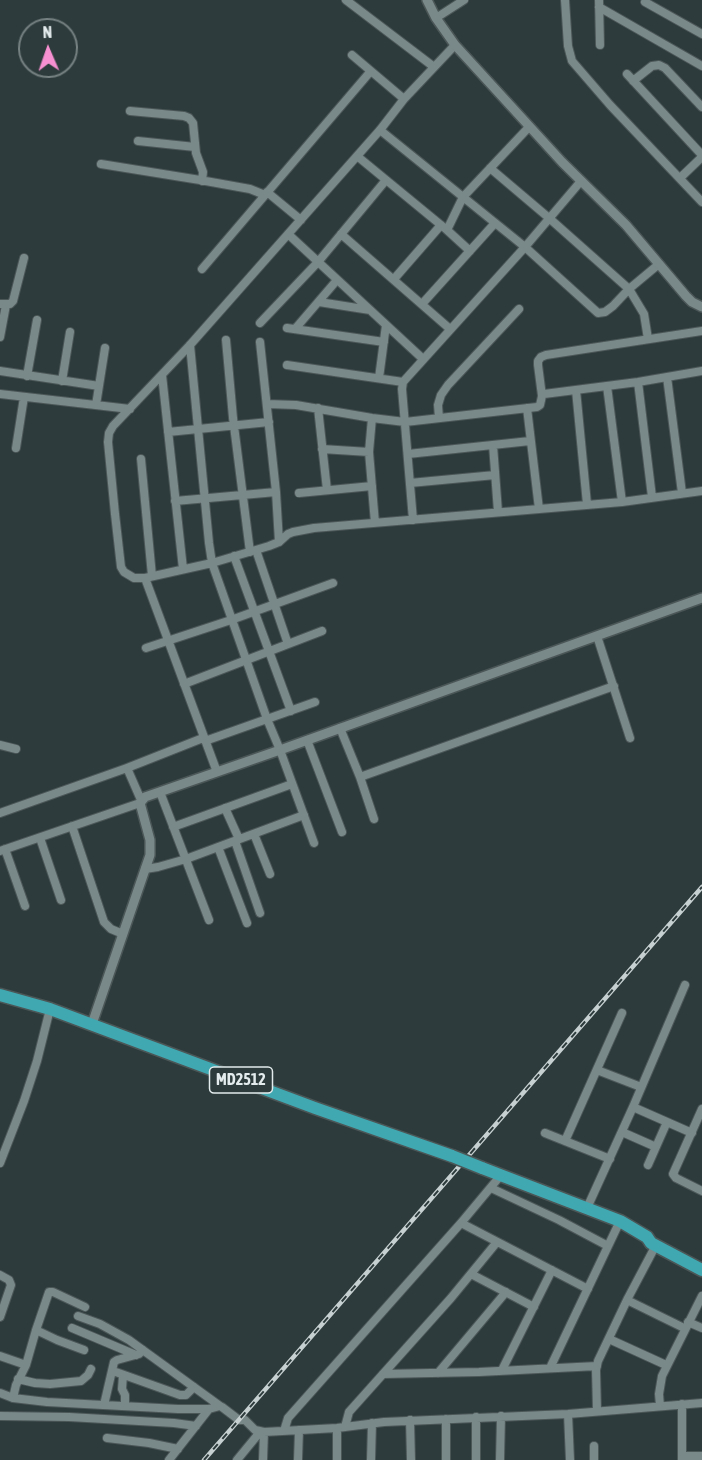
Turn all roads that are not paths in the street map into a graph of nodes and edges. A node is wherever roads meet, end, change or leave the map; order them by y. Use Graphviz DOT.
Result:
graph roads {
  1 [pos="346,0"];
  2 [pos="427,0"];
  3 [pos="464,0"];
  4 [pos="565,0"];
  5 [pos="645,2"];
  6 [pos="599,3"];
  7 [pos="436,18"];
  8 [pos="702,34"];
  9 [pos="455,45"];
  10 [pos="600,45"];
  11 [pos="352,55"];
  12 [pos="702,66"];
  13 [pos="434,67"];
  14 [pos="370,72"];
  15 [pos="627,74"];
  16 [pos="633,81"];
  17 [pos="404,99"];
  18 [pos="702,107"];
  19 [pos="130,111"];
  20 [pos="529,127"];
  21 [pos="380,130"];
  22 [pos="138,141"];
  23 [pos="195,147"];
  24 [pos="357,156"];
  25 [pos="702,156"];
  26 [pos="101,164"];
  27 [pos="490,168"];
  28 [pos="680,178"];
  29 [pos="386,180"];
  30 [pos="202,181"];
  31 [pos="581,181"];
  32 [pos="266,193"];
  33 [pos="463,197"];
  34 [pos="702,202"];
  35 [pos="549,218"];
  36 [pos="301,220"];
  37 [pos="495,223"];
  38 [pos="444,228"];
  39 [pos="288,234"];
  40 [pos="341,234"];
  41 [pos="525,247"];
  42 [pos="470,250"];
  43 [pos="24,258"];
  44 [pos="318,262"];
  45 [pos="658,264"];
  46 [pos="201,269"];
  47 [pos="394,279"];
  48 [pos="337,280"];
  49 [pos="629,289"];
  50 [pos="319,302"];
  51 [pos="3,304"];
  52 [pos="422,304"];
  53 [pos="702,306"];
  54 [pos="519,309"];
  55 [pos="370,310"];
  56 [pos="37,320"];
  57 [pos="260,323"];
  58 [pos="386,325"];
  59 [pos="450,329"];
  60 [pos="702,331"];
  61 [pos="70,332"];
  62 [pos="0,337"];
  63 [pos="648,339"];
  64 [pos="226,340"];
  65 [pos="260,342"];
  66 [pos="384,342"];
  67 [pos="190,345"];
  68 [pos="105,348"];
  69 [pos="423,359"];
  70 [pos="287,364"];
  71 [pos="0,371"];
  72 [pos="702,371"];
  73 [pos="162,375"];
  74 [pos="27,376"];
  75 [pos="667,377"];
  76 [pos="379,378"];
  77 [pos="62,381"];
  78 [pos="403,382"];
  79 [pos="638,382"];
  80 [pos="607,386"];
  81 [pos="99,387"];
  82 [pos="576,390"];
  83 [pos="0,394"];
  84 [pos="542,396"];
  85 [pos="24,397"];
  86 [pos="267,404"];
  87 [pos="96,405"];
  88 [pos="318,408"];
  89 [pos="527,408"];
  90 [pos="130,409"];
  91 [pos="372,418"];
  92 [pos="440,418"];
  93 [pos="268,422"];
  94 [pos="405,422"];
  95 [pos="234,426"];
  96 [pos="198,429"];
  97 [pos="168,432"];
  98 [pos="530,441"];
  99 [pos="494,445"];
  100 [pos="16,448"];
  101 [pos="322,450"];
  102 [pos="369,452"];
  103 [pos="408,454"];
  104 [pos="141,459"];
  105 [pos="495,475"];
  106 [pos="410,483"];
  107 [pos="372,486"];
  108 [pos="327,490"];
  109 [pos="702,491"];
  110 [pos="276,492"];
  111 [pos="299,493"];
  112 [pos="682,494"];
  113 [pos="243,495"];
  114 [pos="652,497"];
  115 [pos="204,498"];
  116 [pos="175,501"];
  117 [pos="622,501"];
  118 [pos="587,504"];
  119 [pos="538,509"];
  120 [pos="498,512"];
  121 [pos="413,520"];
  122 [pos="375,523"];
  123 [pos="279,542"];
  124 [pos="253,551"];
  125 [pos="234,556"];
  126 [pos="212,562"];
  127 [pos="183,569"];
  128 [pos="148,577"];
  129 [pos="333,583"];
  130 [pos="702,598"];
  131 [pos="274,604"];
  132 [pos="253,612"];
  133 [pos="231,620"];
  134 [pos="322,631"];
  135 [pos="597,636"];
  136 [pos="168,641"];
  137 [pos="288,644"];
  138 [pos="146,648"];
  139 [pos="269,652"];
  140 [pos="246,661"];
  141 [pos="184,684"];
  142 [pos="614,686"];
  143 [pos="315,702"];
  144 [pos="291,711"];
  145 [pos="267,719"];
  146 [pos="340,728"];
  147 [pos="630,738"];
  148 [pos="204,740"];
  149 [pos="307,740"];
  150 [pos="0,745"];
  151 [pos="16,749"];
  152 [pos="280,750"];
  153 [pos="127,768"];
  154 [pos="217,772"];
  155 [pos="360,777"];
  156 [pos="292,784"];
  157 [pos="160,792"];
  158 [pos="141,802"];
  159 [pos="225,808"];
  160 [pos="0,813"];
  161 [pos="304,815"];
  162 [pos="374,819"];
  163 [pos="72,826"];
  164 [pos="173,827"];
  165 [pos="342,832"];
  166 [pos="254,834"];
  167 [pos="40,838"];
  168 [pos="237,840"];
  169 [pos="314,843"];
  170 [pos="218,847"];
  171 [pos="2,850"];
  172 [pos="186,859"];
  173 [pos="145,869"];
  174 [pos="270,874"];
  175 [pos="61,900"];
  176 [pos="25,906"];
  177 [pos="260,913"];
  178 [pos="209,920"];
  179 [pos="247,923"];
  180 [pos="123,934"];
  181 [pos="686,985"];
  182 [pos="5,996"];
  183 [pos="50,1009"];
  184 [pos="622,1014"];
  185 [pos="92,1024"];
  186 [pos="597,1070"];
  187 [pos="641,1087"];
  188 [pos="633,1107"];
  189 [pos="702,1109"];
  190 [pos="667,1122"];
  191 [pos="622,1132"];
  192 [pos="545,1133"];
  193 [pos="692,1133"];
  194 [pos="565,1141"];
  195 [pos="656,1147"];
  196 [pos="610,1159"];
  197 [pos="0,1163"];
  198 [pos="648,1165"];
  199 [pos="501,1175"];
  200 [pos="491,1188"];
  201 [pos="702,1191"];
  202 [pos="587,1208"];
  203 [pos="620,1221"];
  204 [pos="461,1223"];
  205 [pos="652,1241"];
  206 [pos="498,1242"];
  207 [pos="608,1246"];
  208 [pos="702,1262"];
  209 [pos="552,1270"];
  210 [pos="702,1270"];
  211 [pos="471,1274"];
  212 [pos="0,1275"];
  213 [pos="588,1288"];
  214 [pos="506,1292"];
  215 [pos="702,1296"];
  216 [pos="627,1300"];
  217 [pos="85,1307"];
  218 [pos="534,1307"];
  219 [pos="78,1316"];
  220 [pos="0,1317"];
  221 [pos="686,1325"];
  222 [pos="702,1328"];
  223 [pos="72,1329"];
  224 [pos="36,1330"];
  225 [pos="609,1339"];
  226 [pos="84,1350"];
  227 [pos="140,1353"];
  228 [pos="0,1356"];
  229 [pos="666,1365"];
  230 [pos="597,1366"];
  231 [pos="550,1368"];
  232 [pos="90,1369"];
  233 [pos="112,1371"];
  234 [pos="502,1371"];
  235 [pos="22,1372"];
  236 [pos="438,1373"];
  237 [pos="384,1374"];
  238 [pos="123,1375"];
  239 [pos="194,1387"];
  240 [pos="5,1396"];
  241 [pos="702,1403"];
  242 [pos="682,1404"];
  243 [pos="104,1405"];
  244 [pos="125,1406"];
  245 [pos="220,1406"];
  246 [pos="660,1406"];
  247 [pos="210,1409"];
  248 [pos="597,1411"];
  249 [pos="568,1414"];
  250 [pos="0,1416"];
  251 [pos="501,1416"];
  252 [pos="476,1417"];
  253 [pos="446,1419"];
  254 [pos="410,1420"];
  255 [pos="372,1423"];
  256 [pos="196,1426"];
  257 [pos="341,1427"];
  258 [pos="298,1430"];
  259 [pos="284,1431"];
  260 [pos="262,1432"];
  261 [pos="107,1438"];
  262 [pos="594,1446"];
  263 [pos="178,1449"];
  264 [pos="702,1456"];
  265 [pos="682,1458"];
  266 [pos="169,1460"];
  267 [pos="237,1460"];
  268 [pos="263,1460"];
  269 [pos="298,1460"];
  270 [pos="337,1460"];
  271 [pos="371,1460"];
  272 [pos="411,1460"];
  273 [pos="446,1460"];
  274 [pos="476,1460"];
  275 [pos="500,1460"];
  276 [pos="570,1460"];
  277 [pos="594,1460"];
  1 -- 13 [label="street"];
  2 -- 7 [label="street"];
  3 -- 7 [label="street"];
  4 -- 28 [label="street"];
  5 -- 8 [label="street"];
  6 -- 10 [label="street"];
  6 -- 12 [label="street"];
  7 -- 9 [label="street"];
  9 -- 13 [label="street"];
  9 -- 20 [label="street"];
  11 -- 14 [label="street"];
  13 -- 17 [label="street"];
  14 -- 17 [label="street"];
  14 -- 32 [label="street"];
  15 -- 16 [label="street"];
  16 -- 18 [label="street"];
  16 -- 25 [label="street"];
  17 -- 21 [label="street"];
  19 -- 23 [label="street"];
  20 -- 27 [label="street"];
  20 -- 31 [label="street"];
  21 -- 24 [label="street"];
  21 -- 33 [label="street"];
  22 -- 23 [label="street"];
  23 -- 30 [label="street"];
  24 -- 29 [label="street"];
  24 -- 36 [label="street"];
  25 -- 28 [label="street"];
  26 -- 30 [label="street"];
  27 -- 33 [label="street"];
  27 -- 35 [label="street"];
  28 -- 34 [label="street"];
  29 -- 38 [label="street"];
  29 -- 40 [label="street"];
  30 -- 32 [label="street"];
  31 -- 35 [label="street"];
  31 -- 45 [label="street"];
  32 -- 36 [label="street"];
  32 -- 46 [label="street"];
  33 -- 37 [label="street"];
  33 -- 38 [label="street"];
  35 -- 41 [label="street"];
  35 -- 49 [label="street"];
  36 -- 39 [label="street"];
  37 -- 41 [label="street"];
  37 -- 42 [label="street"];
  38 -- 42 [label="street"];
  38 -- 47 [label="street"];
  39 -- 44 [label="street"];
  39 -- 67 [label="street"];
  40 -- 44 [label="street"];
  40 -- 47 [label="street"];
  41 -- 49 [label="street"];
  41 -- 59 [label="street"];
  42 -- 52 [label="street"];
  43 -- 51 [label="street"];
  44 -- 48 [label="street"];
  44 -- 57 [label="street"];
  45 -- 49 [label="street"];
  45 -- 53 [label="street"];
  47 -- 52 [label="street"];
  48 -- 50 [label="street"];
  48 -- 55 [label="street"];
  49 -- 63 [label="street"];
  50 -- 55 [label="street"];
  50 -- 66 [label="street"];
  51 -- 62 [label="street"];
  52 -- 59 [label="street"];
  54 -- 92 [label="street"];
  55 -- 58 [label="street"];
  56 -- 74 [label="street"];
  58 -- 66 [label="street"];
  58 -- 69 [label="street"];
  59 -- 69 [label="street"];
  60 -- 63 [label="street"];
  61 -- 77 [label="street"];
  63 -- 84 [label="street"];
  64 -- 95 [label="street"];
  65 -- 86 [label="street"];
  66 -- 76 [label="street"];
  67 -- 73 [label="street"];
  67 -- 96 [label="street"];
  68 -- 81 [label="street"];
  69 -- 78 [label="street"];
  70 -- 76 [label="street"];
  71 -- 74 [label="street"];
  72 -- 75 [label="street"];
  73 -- 90 [label="street"];
  73 -- 97 [label="street"];
  74 -- 77 [label="street"];
  75 -- 79 [label="street"];
  75 -- 112 [label="street"];
  76 -- 78 [label="street"];
  77 -- 81 [label="street"];
  78 -- 94 [label="street"];
  79 -- 80 [label="street"];
  79 -- 114 [label="street"];
  80 -- 82 [label="street"];
  80 -- 117 [label="street"];
  81 -- 87 [label="street"];
  82 -- 84 [label="street"];
  82 -- 118 [label="street"];
  83 -- 85 [label="street"];
  84 -- 89 [label="street"];
  85 -- 87 [label="street"];
  85 -- 100 [label="street"];
  86 -- 88 [label="street"];
  86 -- 93 [label="street"];
  87 -- 90 [label="street"];
  88 -- 91 [label="street"];
  88 -- 101 [label="street"];
  89 -- 92 [label="street"];
  89 -- 98 [label="street"];
  90 -- 128 [label="street"];
  91 -- 94 [label="street"];
  91 -- 102 [label="street"];
  92 -- 94 [label="street"];
  93 -- 95 [label="street"];
  93 -- 110 [label="street"];
  94 -- 103 [label="street"];
  95 -- 96 [label="street"];
  95 -- 113 [label="street"];
  96 -- 97 [label="street"];
  96 -- 115 [label="street"];
  97 -- 116 [label="street"];
  98 -- 99 [label="street"];
  98 -- 119 [label="street"];
  99 -- 103 [label="street"];
  99 -- 105 [label="street"];
  101 -- 102 [label="street"];
  101 -- 108 [label="street"];
  102 -- 107 [label="street"];
  103 -- 106 [label="street"];
  104 -- 128 [label="street"];
  105 -- 106 [label="street"];
  105 -- 120 [label="street"];
  106 -- 121 [label="street"];
  107 -- 108 [label="street"];
  107 -- 122 [label="street"];
  108 -- 111 [label="street"];
  109 -- 112 [label="street"];
  110 -- 113 [label="street"];
  110 -- 123 [label="street"];
  112 -- 114 [label="street"];
  113 -- 115 [label="street"];
  113 -- 124 [label="street"];
  114 -- 117 [label="street"];
  115 -- 116 [label="street"];
  115 -- 126 [label="street"];
  116 -- 127 [label="street"];
  117 -- 118 [label="street"];
  118 -- 119 [label="street"];
  119 -- 120 [label="street"];
  120 -- 121 [label="street"];
  121 -- 122 [label="street"];
  122 -- 123 [label="street"];
  123 -- 124 [label="street"];
  124 -- 125 [label="street"];
  124 -- 131 [label="street"];
  125 -- 126 [label="street"];
  125 -- 132 [label="street"];
  126 -- 127 [label="street"];
  126 -- 133 [label="street"];
  127 -- 128 [label="street"];
  128 -- 136 [label="street"];
  129 -- 131 [label="street"];
  130 -- 135 [label="street"];
  131 -- 132 [label="street"];
  131 -- 137 [label="street"];
  132 -- 133 [label="street"];
  132 -- 139 [label="street"];
  133 -- 136 [label="street"];
  133 -- 140 [label="street"];
  134 -- 137 [label="street"];
  135 -- 142 [label="street"];
  135 -- 146 [label="street"];
  136 -- 138 [label="street"];
  136 -- 141 [label="street"];
  137 -- 139 [label="street"];
  139 -- 140 [label="street"];
  139 -- 144 [label="street"];
  140 -- 141 [label="street"];
  140 -- 145 [label="street"];
  141 -- 148 [label="street"];
  142 -- 147 [label="street"];
  142 -- 155 [label="street"];
  143 -- 144 [label="street"];
  144 -- 145 [label="street"];
  145 -- 148 [label="street"];
  145 -- 152 [label="street"];
  146 -- 149 [label="street"];
  146 -- 155 [label="street"];
  148 -- 153 [label="street"];
  148 -- 154 [label="street"];
  149 -- 152 [label="street"];
  149 -- 165 [label="street"];
  150 -- 151 [label="street"];
  152 -- 154 [label="street"];
  152 -- 156 [label="street"];
  153 -- 158 [label="street"];
  153 -- 160 [label="street"];
  154 -- 157 [label="street"];
  155 -- 162 [label="street"];
  156 -- 159 [label="street"];
  156 -- 161 [label="street"];
  157 -- 158 [label="street"];
  157 -- 164 [label="street"];
  158 -- 163 [label="street"];
  158 -- 173 [label="street"];
  159 -- 164 [label="street"];
  159 -- 168 [label="street"];
  161 -- 166 [label="street"];
  161 -- 169 [label="street"];
  163 -- 167 [label="street"];
  163 -- 180 [label="street"];
  164 -- 172 [label="street"];
  166 -- 168 [label="street"];
  166 -- 174 [label="street"];
  167 -- 171 [label="street"];
  167 -- 175 [label="street"];
  168 -- 170 [label="street"];
  168 -- 177 [label="street"];
  170 -- 172 [label="street"];
  170 -- 179 [label="street"];
  171 -- 176 [label="street"];
  172 -- 173 [label="street"];
  172 -- 178 [label="street"];
  173 -- 180 [label="street"];
  180 -- 185 [label="street"];
  181 -- 187 [label="street"];
  182 -- 183 [label="main road, MD2512"];
  183 -- 185 [label="main road, MD2512"];
  183 -- 197 [label="street"];
  184 -- 186 [label="street"];
  185 -- 199 [label="main road, MD2512, bridge"];
  186 -- 187 [label="street"];
  186 -- 194 [label="street"];
  187 -- 188 [label="street"];
  188 -- 190 [label="street"];
  188 -- 191 [label="street"];
  189 -- 193 [label="street"];
  190 -- 193 [label="street"];
  190 -- 195 [label="street"];
  191 -- 195 [label="street"];
  191 -- 196 [label="street"];
  192 -- 194 [label="street"];
  193 -- 201 [label="street"];
  194 -- 196 [label="street"];
  195 -- 198 [label="street"];
  196 -- 202 [label="street"];
  199 -- 200 [label="street"];
  199 -- 202 [label="main road, MD2512"];
  200 -- 204 [label="street"];
  200 -- 207 [label="street"];
  202 -- 203 [label="main road, MD2512"];
  203 -- 205 [label="main road, MD2512"];
  203 -- 207 [label="street"];
  204 -- 206 [label="street"];
  204 -- 259 [label="street"];
  205 -- 208 [label="main road, MD2512"];
  205 -- 210 [label="main road, MD2512"];
  205 -- 216 [label="street"];
  206 -- 209 [label="street"];
  206 -- 211 [label="street"];
  207 -- 213 [label="street"];
  209 -- 213 [label="street"];
  209 -- 218 [label="street"];
  211 -- 214 [label="street"];
  211 -- 237 [label="street"];
  212 -- 220 [label="street"];
  213 -- 231 [label="street"];
  214 -- 218 [label="street"];
  214 -- 236 [label="street"];
  215 -- 221 [label="street"];
  216 -- 221 [label="street"];
  216 -- 225 [label="street"];
  217 -- 224 [label="street"];
  218 -- 234 [label="street"];
  219 -- 227 [label="street"];
  221 -- 222 [label="street"];
  221 -- 229 [label="street"];
  223 -- 227 [label="street"];
  224 -- 226 [label="street"];
  224 -- 235 [label="street"];
  225 -- 229 [label="street"];
  225 -- 230 [label="street"];
  227 -- 233 [label="street"];
  227 -- 239 [label="street"];
  228 -- 235 [label="street"];
  229 -- 246 [label="street"];
  230 -- 231 [label="street"];
  230 -- 248 [label="street"];
  231 -- 234 [label="street"];
  232 -- 235 [label="street"];
  233 -- 238 [label="street"];
  233 -- 243 [label="street"];
  234 -- 236 [label="street"];
  235 -- 240 [label="street"];
  236 -- 237 [label="street"];
  237 -- 257 [label="street"];
  238 -- 239 [label="street"];
  238 -- 244 [label="street"];
  239 -- 245 [label="street"];
  240 -- 243 [label="street"];
  241 -- 242 [label="street"];
  242 -- 246 [label="street"];
  242 -- 265 [label="street"];
  243 -- 244 [label="street"];
  244 -- 247 [label="street"];
  245 -- 247 [label="street"];
  245 -- 260 [label="street"];
  246 -- 248 [label="street"];
  247 -- 256 [label="street"];
  248 -- 249 [label="street"];
  249 -- 251 [label="street"];
  249 -- 276 [label="street"];
  250 -- 256 [label="street"];
  251 -- 252 [label="street"];
  251 -- 275 [label="street"];
  252 -- 253 [label="street"];
  252 -- 274 [label="street"];
  253 -- 254 [label="street"];
  253 -- 273 [label="street"];
  254 -- 255 [label="street"];
  254 -- 272 [label="street"];
  255 -- 257 [label="street"];
  255 -- 271 [label="street"];
  256 -- 263 [label="street"];
  257 -- 258 [label="street"];
  257 -- 270 [label="street"];
  258 -- 259 [label="street"];
  258 -- 269 [label="street"];
  259 -- 260 [label="street"];
  260 -- 267 [label="street"];
  260 -- 268 [label="street"];
  261 -- 263 [label="street"];
  262 -- 277 [label="street"];
  263 -- 266 [label="street"];
  264 -- 265 [label="street"];
}
